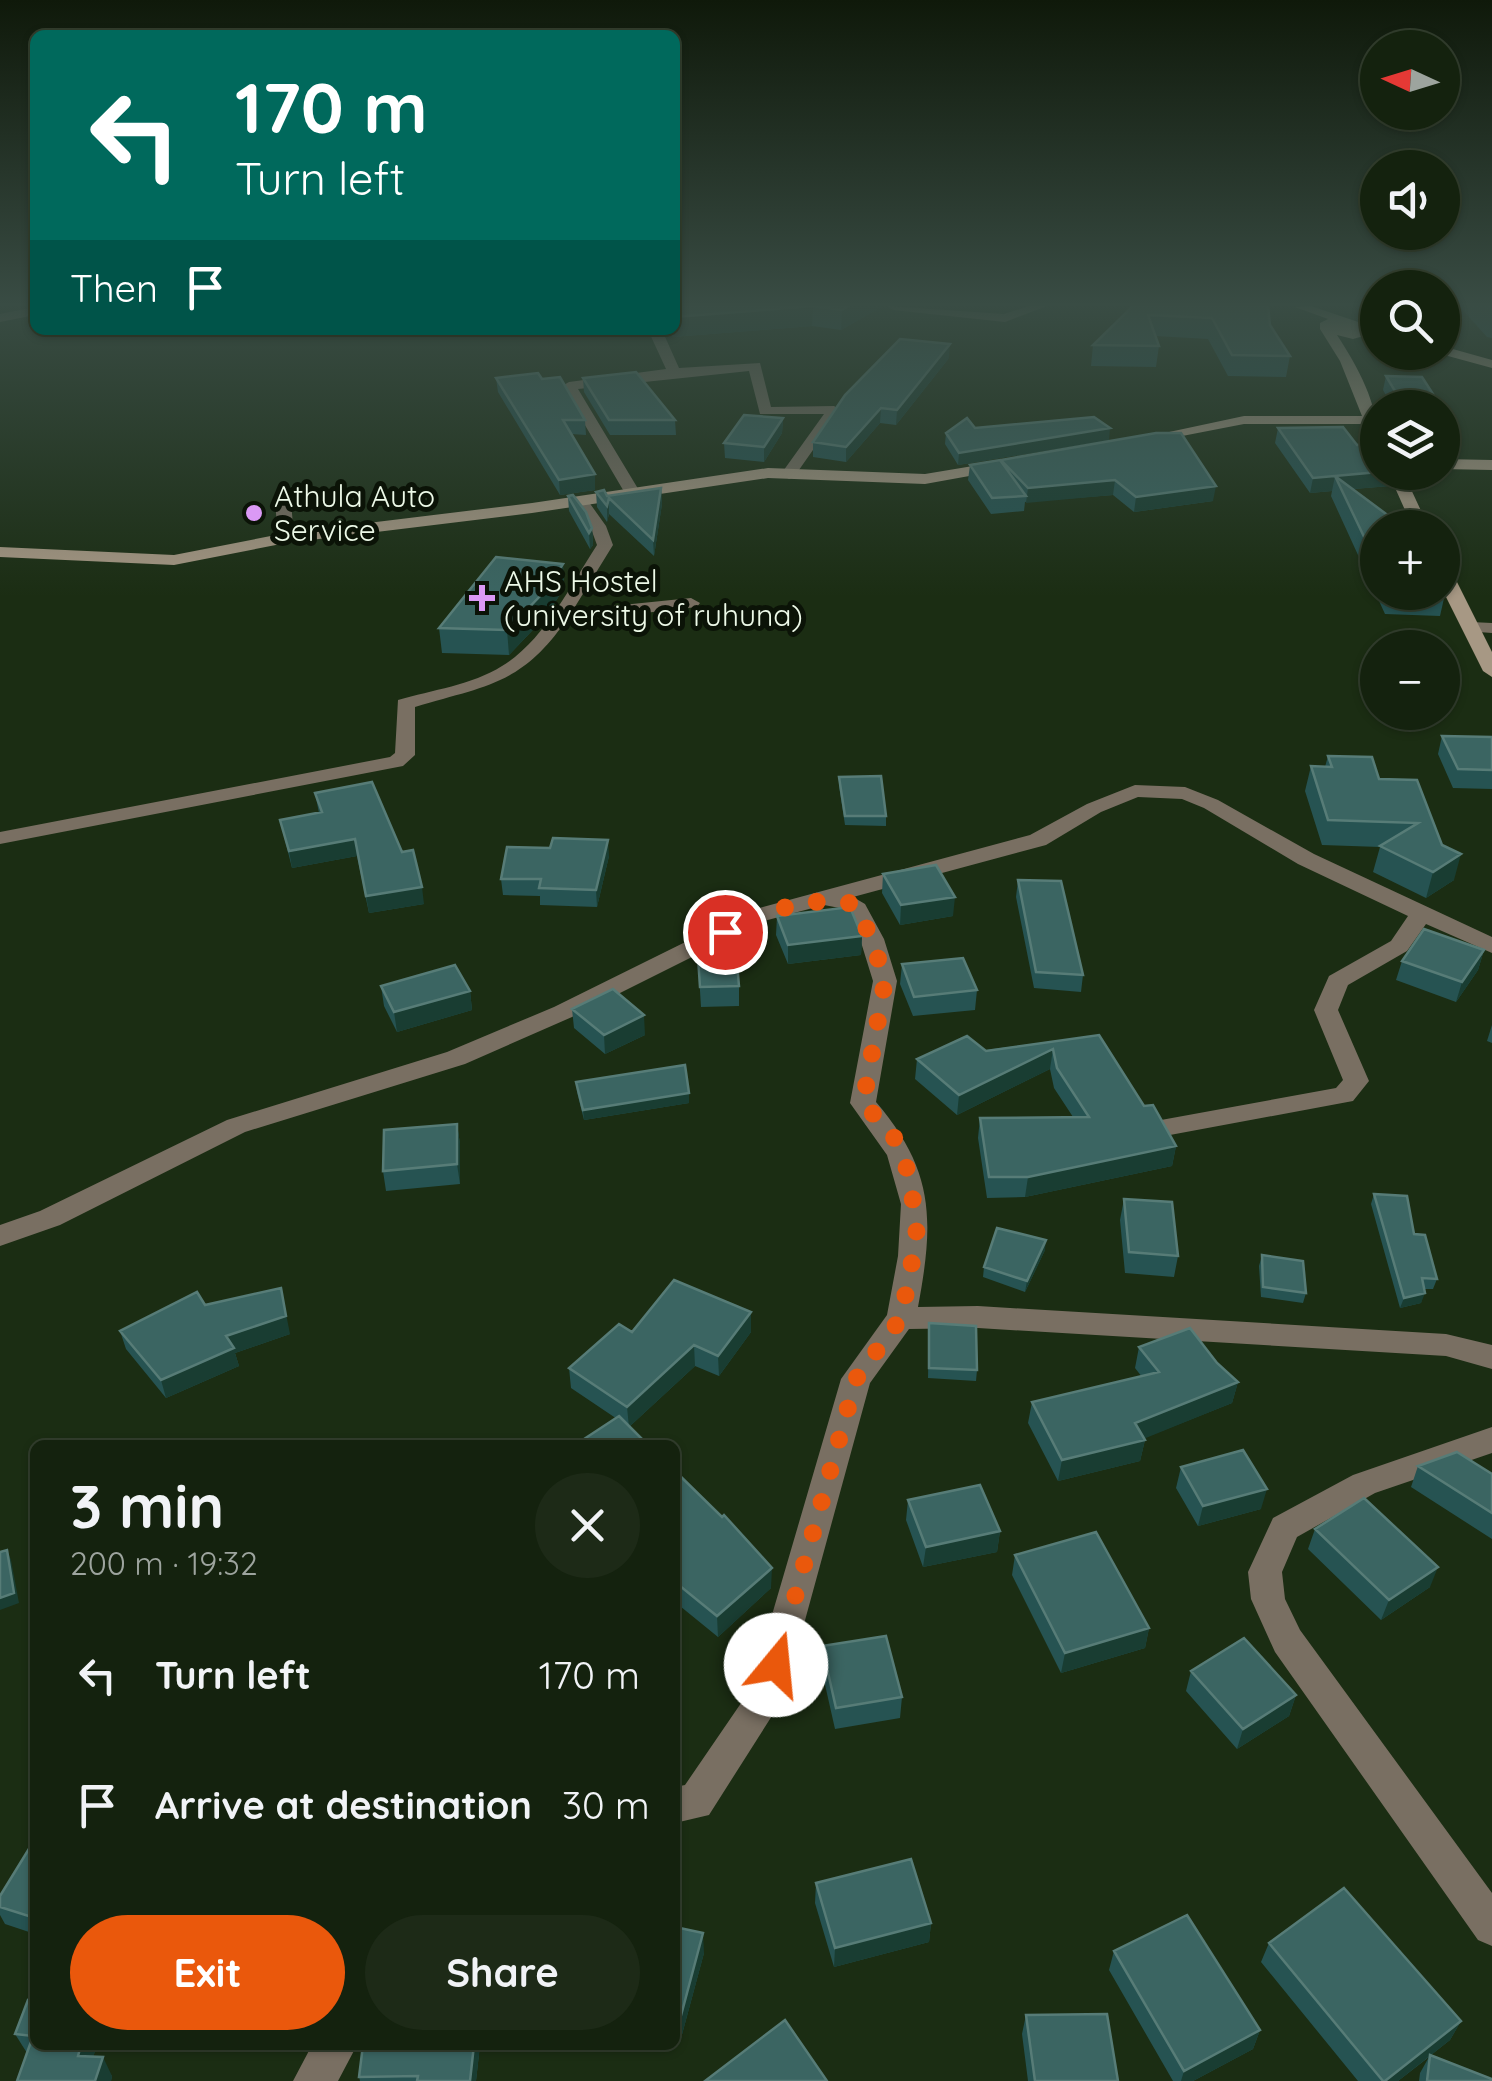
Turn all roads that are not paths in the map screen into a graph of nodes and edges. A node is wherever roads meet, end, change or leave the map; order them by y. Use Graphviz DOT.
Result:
graph roads {
  1 [pos="578,403"];
  2 [pos="763,403"];
  3 [pos="1360,420"];
  4 [pos="1124,445"];
  5 [pos="1015,464"];
  6 [pos="1460,464"];
  7 [pos="1492,465"];
  8 [pos="789,474"];
  9 [pos="632,492"];
  10 [pos="283,500"];
  11 [pos="580,501"];
  12 [pos="286,538"];
  13 [pos="0,552"];
  14 [pos="691,603"];
  15 [pos="1460,606"];
  16 [pos="557,617"];
  17 [pos="1470,626"];
  18 [pos="1492,628"];
  19 [pos="1492,671"];
  20 [pos="0,838"];
  21 [pos="824,898"];
  22 [pos="1421,914"];
  23 [pos="1492,946"];
  24 [pos="1170,1126"];
  25 [pos="0,1236"];
  26 [pos="901,1318"];
  27 [pos="1492,1357"];
  28 [pos="1492,1440"];
  29 [pos="680,1804"];
  30 [pos="1492,1926"];
  31 [pos="333,2050"];
  32 [pos="314,2081"];
  1 -- 9 [label="street"];
  2 -- 8 [label="street"];
  3 -- 4 [label="street"];
  5 -- 8 [label="street"];
  6 -- 7 [label="street"];
  8 -- 9 [label="street"];
  9 -- 11 [label="street"];
  10 -- 12 [label="street"];
  11 -- 12 [label="street"];
  11 -- 16 [label="street"];
  12 -- 13 [label="street"];
  14 -- 16 [label="street"];
  15 -- 17 [label="street"];
  16 -- 20 [label="street"];
  17 -- 18 [label="street"];
  17 -- 19 [label="street"];
  21 -- 22 [label="street"];
  21 -- 25 [label="street"];
  21 -- 26 [label="street"];
  22 -- 23 [label="street"];
  22 -- 24 [label="street"];
  26 -- 27 [label="street"];
  26 -- 29 [label="street"];
  28 -- 30 [label="street"];
  31 -- 32 [label="street"];
}
